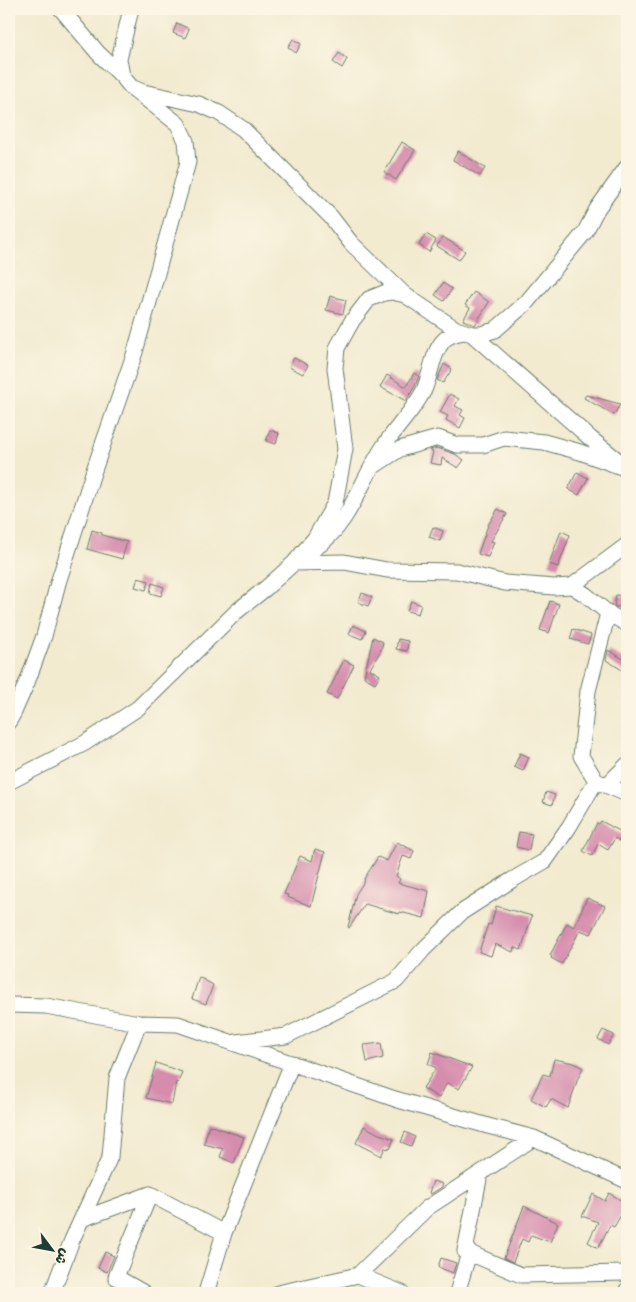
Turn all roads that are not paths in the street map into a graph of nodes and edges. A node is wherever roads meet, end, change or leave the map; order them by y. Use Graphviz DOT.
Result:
graph roads {
  1 [pos="61,9"];
  2 [pos="131,9"];
  3 [pos="127,82"];
  4 [pos="627,167"];
  5 [pos="405,295"];
  6 [pos="468,333"];
  7 [pos="627,468"];
  8 [pos="371,469"];
  9 [pos="627,546"];
  10 [pos="294,563"];
  11 [pos="572,586"];
  12 [pos="608,613"];
  13 [pos="627,624"];
  14 [pos="9,721"];
  15 [pos="627,764"];
  16 [pos="9,782"];
  17 [pos="601,783"];
  18 [pos="627,794"];
  19 [pos="9,1005"];
  20 [pos="139,1023"];
  21 [pos="230,1042"];
  22 [pos="292,1064"];
  23 [pos="534,1138"];
  24 [pos="480,1174"];
  25 [pos="627,1181"];
  26 [pos="150,1194"];
  27 [pos="82,1219"];
  28 [pos="224,1233"];
  29 [pos="469,1253"];
  30 [pos="627,1272"];
  31 [pos="358,1274"];
  32 [pos="52,1293"];
  33 [pos="144,1293"];
  34 [pos="206,1293"];
  35 [pos="278,1293"];
  36 [pos="402,1293"];
  37 [pos="457,1293"];
  1 -- 3 [label="street"];
  2 -- 3 [label="street"];
  3 -- 5 [label="street"];
  3 -- 14 [label="street"];
  4 -- 6 [label="street"];
  5 -- 6 [label="street"];
  5 -- 10 [label="street"];
  6 -- 7 [label="street"];
  6 -- 8 [label="street"];
  7 -- 8 [label="street"];
  8 -- 10 [label="street"];
  9 -- 11 [label="street"];
  10 -- 11 [label="street"];
  10 -- 16 [label="street"];
  11 -- 12 [label="street"];
  12 -- 13 [label="street"];
  12 -- 17 [label="street"];
  15 -- 17 [label="street"];
  17 -- 18 [label="street"];
  17 -- 21 [label="street"];
  19 -- 20 [label="street"];
  20 -- 21 [label="street"];
  20 -- 27 [label="street"];
  21 -- 22 [label="street"];
  22 -- 23 [label="street"];
  22 -- 28 [label="street"];
  23 -- 24 [label="street"];
  23 -- 25 [label="street"];
  24 -- 29 [label="street"];
  24 -- 31 [label="street"];
  26 -- 27 [label="street"];
  26 -- 28 [label="street"];
  26 -- 33 [label="street"];
  27 -- 32 [label="street"];
  28 -- 34 [label="street"];
  29 -- 30 [label="street"];
  29 -- 37 [label="street"];
  31 -- 35 [label="street"];
  31 -- 36 [label="street"];
}
